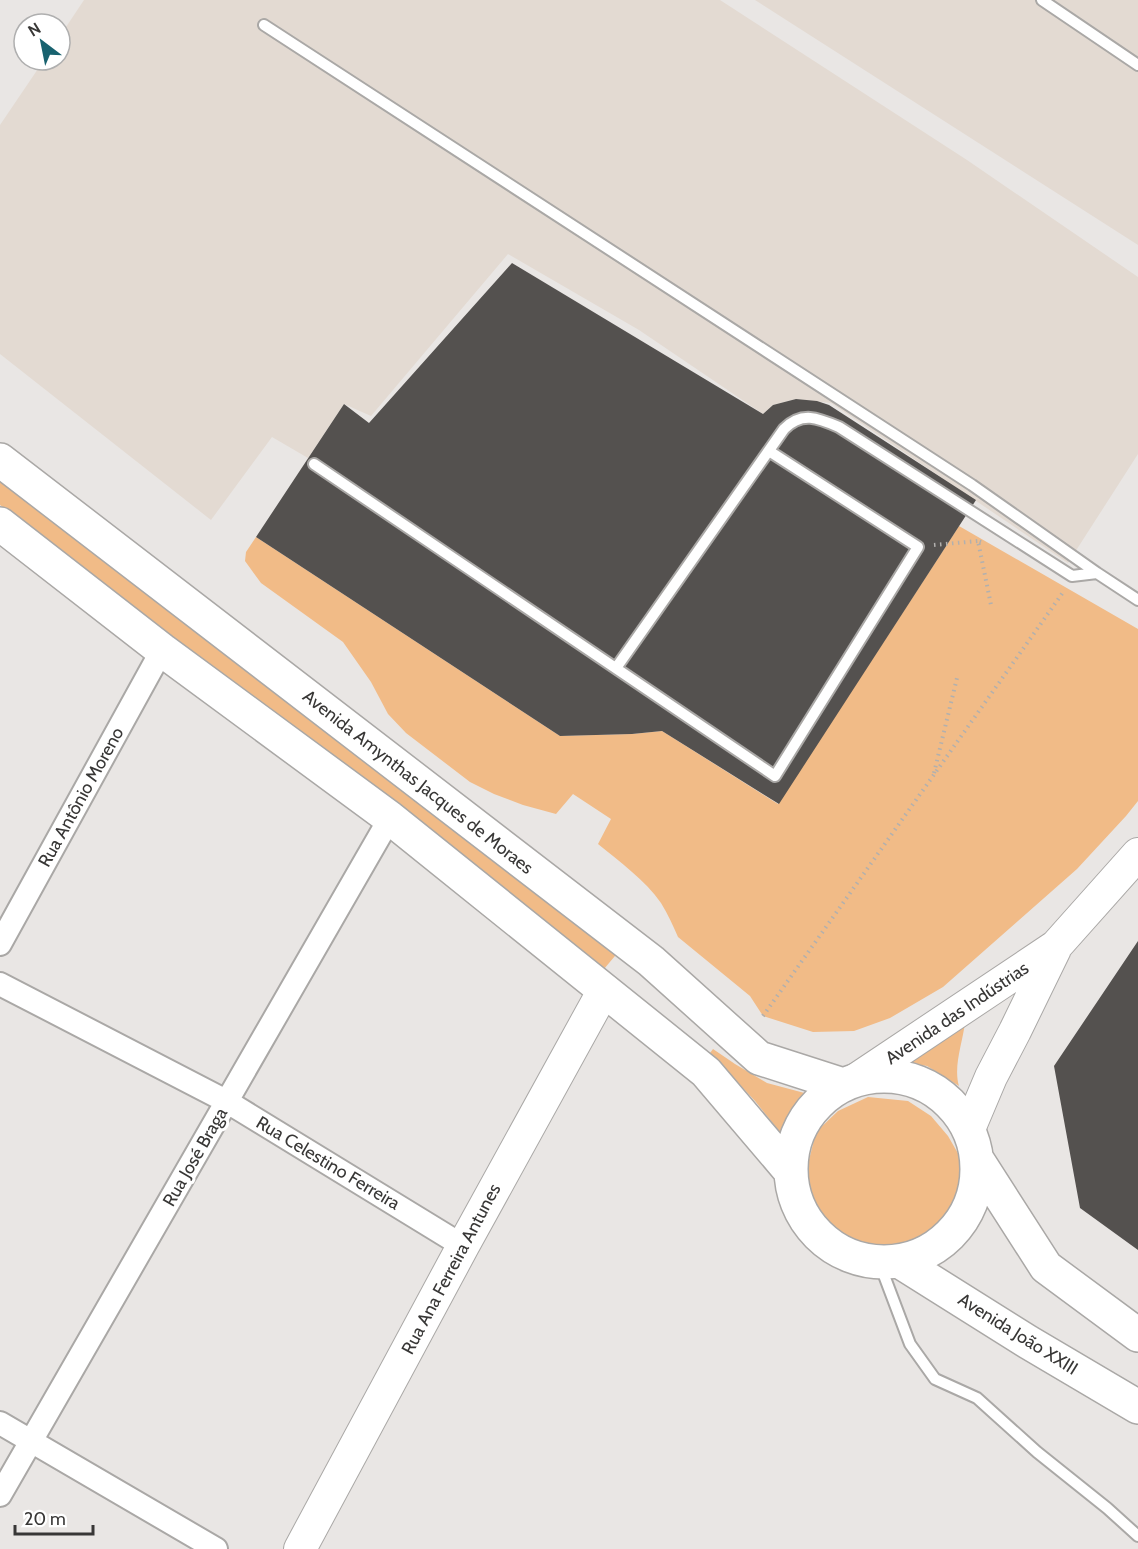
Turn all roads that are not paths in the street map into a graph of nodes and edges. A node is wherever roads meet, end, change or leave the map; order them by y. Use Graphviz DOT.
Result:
graph roads {
  1 [pos="1042,0"];
  2 [pos="264,25"];
  3 [pos="1138,64"];
  4 [pos="769,451"];
  5 [pos="0,460"];
  6 [pos="314,464"];
  7 [pos="0,524"];
  8 [pos="1098,573"];
  9 [pos="1138,600"];
  10 [pos="162,650"];
  11 [pos="616,668"];
  12 [pos="390,818"];
  13 [pos="1138,854"];
  14 [pos="0,944"];
  15 [pos="1056,946"];
  16 [pos="0,984"];
  17 [pos="678,985"];
  18 [pos="604,990"];
  19 [pos="850,1082"];
  20 [pos="226,1101"];
  21 [pos="969,1130"];
  22 [pos="978,1161"];
  23 [pos="791,1172"];
  24 [pos="463,1246"];
  25 [pos="889,1261"];
  26 [pos="1138,1335"];
  27 [pos="1138,1407"];
  28 [pos="0,1423"];
  29 [pos="32,1441"];
  30 [pos="0,1495"];
  31 [pos="1138,1536"];
  32 [pos="216,1549"];
  33 [pos="300,1549"];
  1 -- 3 [label="lane"];
  2 -- 8 [label="lane"];
  4 -- 8 [label="lane"];
  4 -- 11 [label="lane"];
  4 -- 11 [label="lane"];
  5 -- 17 [label="main road, Avenida Amynthas Jacques de Moraes"];
  6 -- 11 [label="lane"];
  7 -- 10 [label="main road"];
  8 -- 9 [label="lane"];
  10 -- 12 [label="main road"];
  10 -- 14 [label="street, Rua Antônio Moreno"];
  12 -- 18 [label="main road"];
  12 -- 20 [label="street, Rua José Braga"];
  13 -- 15 [label="street, Avenida das Indústrias"];
  15 -- 19 [label="street, Avenida das Indústrias"];
  15 -- 21 [label="street, Avenida das Indústrias"];
  16 -- 20 [label="street, Rua Celestino Ferreira"];
  17 -- 18 [label="main road"];
  17 -- 19 [label="main road, Avenida Amynthas Jacques de Moraes"];
  18 -- 23 [label="main road"];
  18 -- 24 [label="street, Rua Ana Ferreira Antunes"];
  19 -- 21 [label="main road"];
  19 -- 23 [label="main road"];
  20 -- 24 [label="street, Rua Celestino Ferreira"];
  20 -- 29 [label="street, Rua José Braga"];
  21 -- 22 [label="main road"];
  22 -- 25 [label="main road"];
  22 -- 26 [label="main road"];
  23 -- 25 [label="main road"];
  24 -- 33 [label="street, Rua Ana Ferreira Antunes"];
  25 -- 27 [label="main road, Avenida João XXIII"];
  25 -- 31 [label="lane"];
  28 -- 29 [label="street"];
  29 -- 30 [label="street, Rua José Braga"];
  29 -- 32 [label="street"];
}
